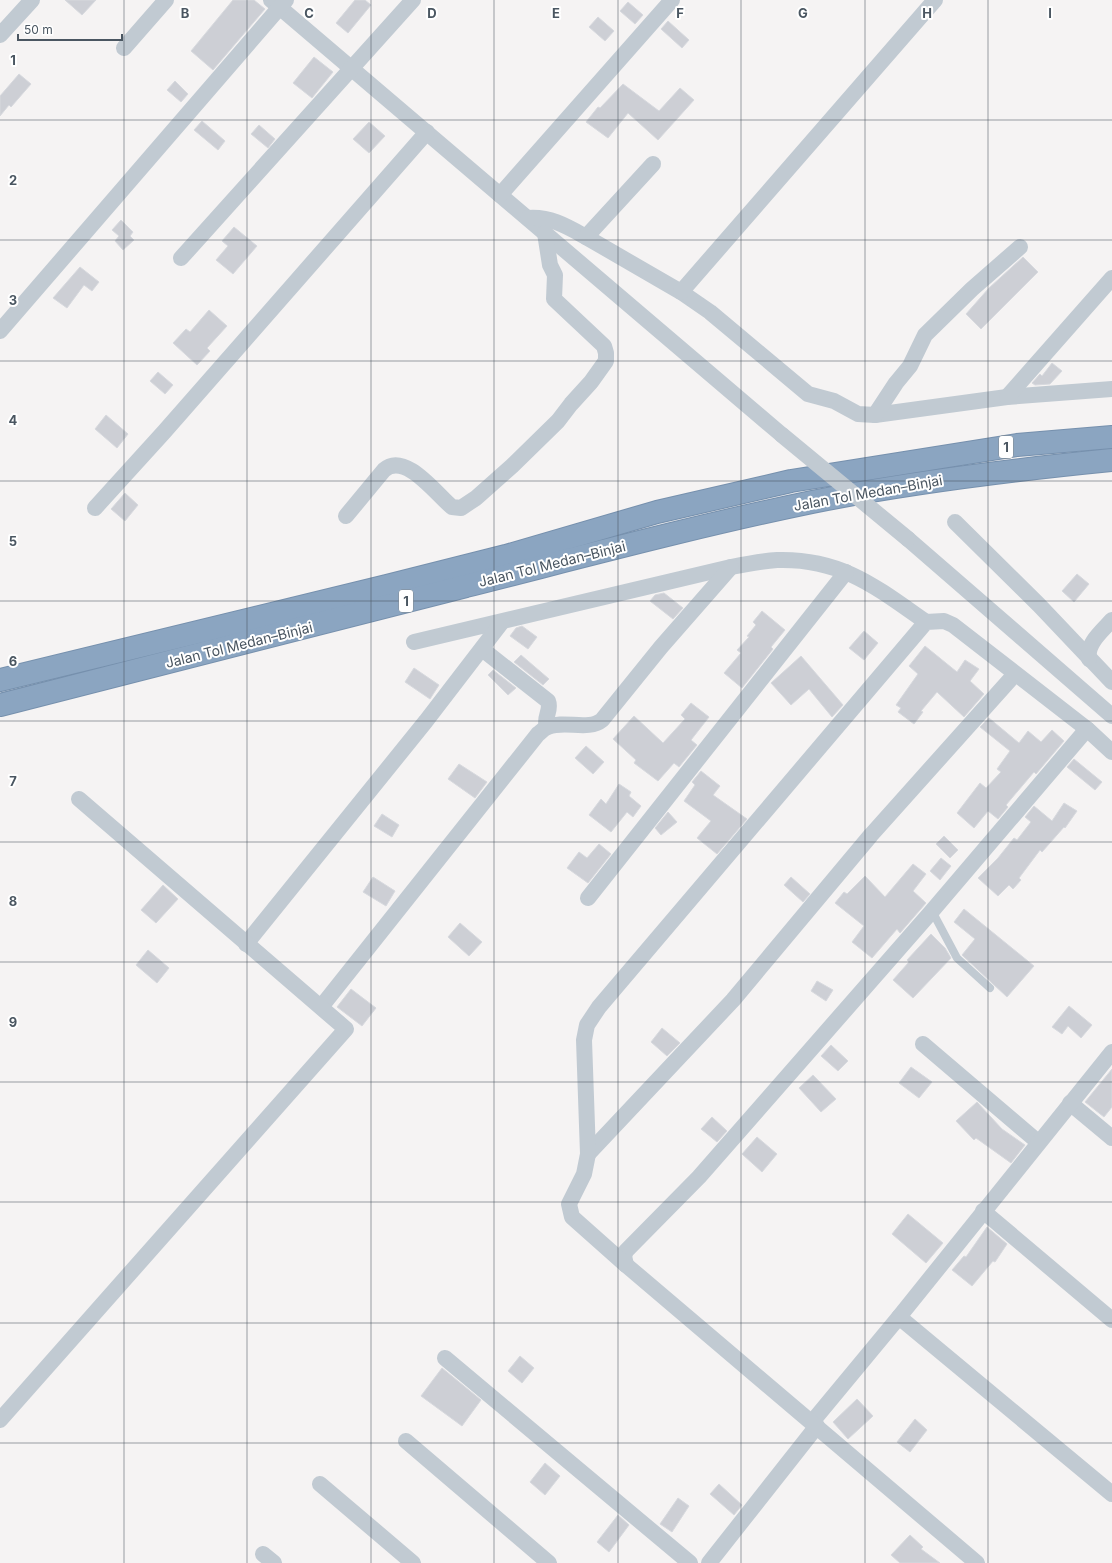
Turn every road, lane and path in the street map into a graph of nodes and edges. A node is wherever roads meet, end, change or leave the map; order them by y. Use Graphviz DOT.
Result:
graph roads {
  1 [pos="32,0"];
  2 [pos="166,0"];
  3 [pos="413,0"];
  4 [pos="672,0"];
  5 [pos="935,0"];
  6 [pos="279,2"];
  7 [pos="0,35"];
  8 [pos="124,48"];
  9 [pos="352,68"];
  10 [pos="427,132"];
  11 [pos="653,164"];
  12 [pos="500,195"];
  13 [pos="528,218"];
  14 [pos="545,233"];
  15 [pos="586,237"];
  16 [pos="1020,247"];
  17 [pos="182,258"];
  18 [pos="1112,278"];
  19 [pos="681,292"];
  20 [pos="0,331"];
  21 [pos="1112,389"];
  22 [pos="1007,397"];
  23 [pos="875,415"];
  24 [pos="1112,437"];
  25 [pos="1112,460"];
  26 [pos="95,508"];
  27 [pos="346,516"];
  28 [pos="955,522"];
  29 [pos="731,567"];
  30 [pos="846,572"];
  31 [pos="1112,620"];
  32 [pos="502,622"];
  33 [pos="926,622"];
  34 [pos="414,642"];
  35 [pos="482,649"];
  36 [pos="1089,659"];
  37 [pos="1015,674"];
  38 [pos="0,680"];
  39 [pos="1112,682"];
  40 [pos="0,705"];
  41 [pos="1112,716"];
  42 [pos="547,727"];
  43 [pos="1087,729"];
  44 [pos="1112,752"];
  45 [pos="79,799"];
  46 [pos="588,898"];
  47 [pos="932,911"];
  48 [pos="246,944"];
  49 [pos="990,988"];
  50 [pos="321,1006"];
  51 [pos="923,1044"];
  52 [pos="1112,1052"];
  53 [pos="1070,1103"];
  54 [pos="1112,1138"];
  55 [pos="1038,1142"];
  56 [pos="588,1154"];
  57 [pos="983,1211"];
  58 [pos="626,1265"];
  59 [pos="899,1317"];
  60 [pos="1112,1320"];
  61 [pos="445,1358"];
  62 [pos="0,1420"];
  63 [pos="814,1424"];
  64 [pos="406,1441"];
  65 [pos="320,1484"];
  66 [pos="1112,1494"];
  67 [pos="412,1563"];
  68 [pos="550,1563"];
  69 [pos="690,1563"];
  70 [pos="709,1563"];
  71 [pos="977,1563"];
  1 -- 7 [label="street"];
  2 -- 8 [label="street"];
  3 -- 9 [label="street"];
  4 -- 12 [label="street"];
  5 -- 19 [label="street"];
  6 -- 9 [label="street"];
  6 -- 20 [label="street"];
  9 -- 10 [label="street"];
  9 -- 17 [label="street"];
  10 -- 12 [label="street"];
  10 -- 26 [label="street"];
  11 -- 15 [label="street"];
  12 -- 13 [label="street"];
  13 -- 14 [label="street"];
  13 -- 15 [label="street"];
  14 -- 27 [label="street"];
  14 -- 41 [label="street, bridge"];
  15 -- 19 [label="street"];
  16 -- 23 [label="street"];
  18 -- 22 [label="street"];
  19 -- 23 [label="street"];
  21 -- 22 [label="street"];
  22 -- 23 [label="street"];
  24 -- 38 [label="highway, Jalan Tol Medan–Binjai / 1"];
  25 -- 40 [label="highway, Jalan Tol Medan–Binjai / 1"];
  28 -- 36 [label="street"];
  29 -- 30 [label="street"];
  29 -- 32 [label="street"];
  29 -- 42 [label="street"];
  30 -- 33 [label="street"];
  30 -- 46 [label="street"];
  31 -- 36 [label="street"];
  32 -- 34 [label="street"];
  32 -- 35 [label="street"];
  33 -- 37 [label="street"];
  33 -- 56 [label="street"];
  35 -- 42 [label="street"];
  35 -- 48 [label="street"];
  36 -- 39 [label="street"];
  37 -- 43 [label="street"];
  37 -- 56 [label="street"];
  42 -- 50 [label="street"];
  43 -- 44 [label="street"];
  43 -- 47 [label="street"];
  45 -- 48 [label="street"];
  47 -- 49 [label="lane"];
  47 -- 58 [label="street"];
  48 -- 50 [label="street"];
  50 -- 62 [label="street"];
  51 -- 55 [label="street"];
  52 -- 53 [label="street"];
  53 -- 54 [label="street"];
  53 -- 55 [label="street"];
  55 -- 57 [label="street"];
  56 -- 58 [label="street"];
  57 -- 59 [label="street"];
  57 -- 60 [label="street"];
  58 -- 63 [label="street"];
  59 -- 63 [label="street"];
  59 -- 66 [label="street"];
  61 -- 69 [label="street"];
  63 -- 70 [label="street"];
  63 -- 71 [label="street"];
  64 -- 68 [label="street"];
  65 -- 67 [label="street"];
}
